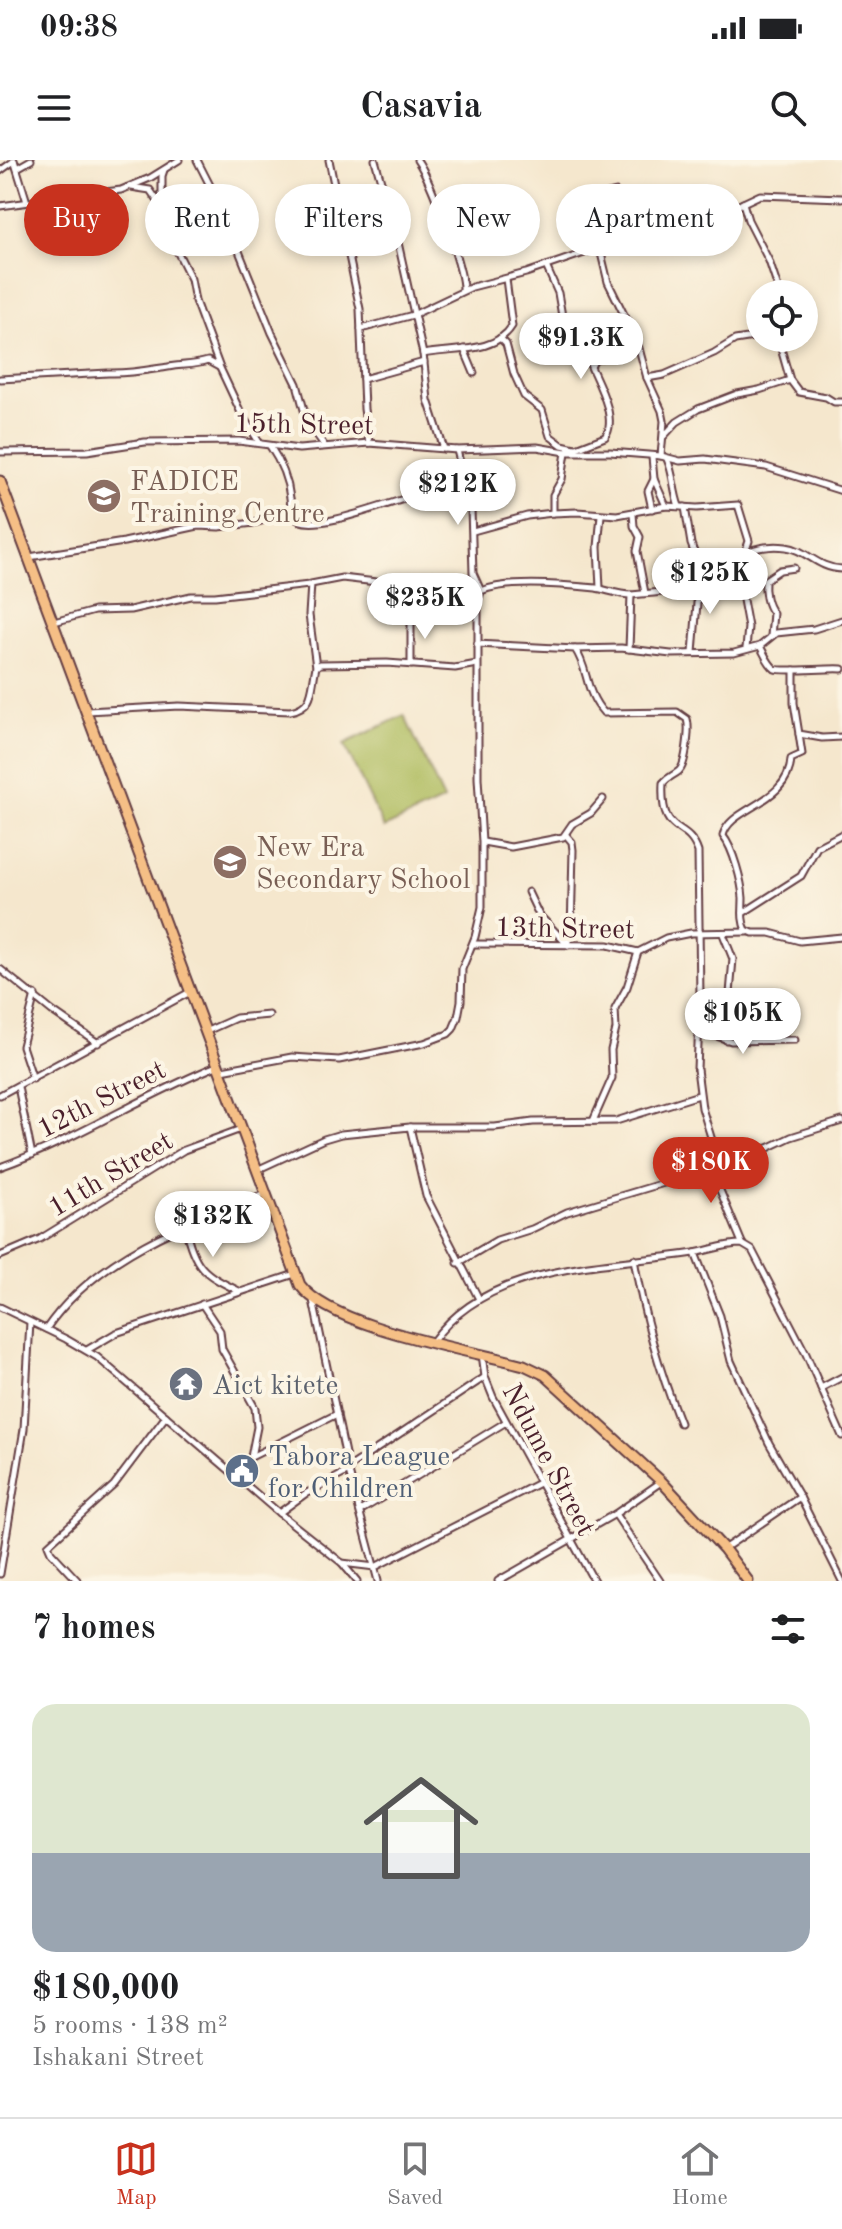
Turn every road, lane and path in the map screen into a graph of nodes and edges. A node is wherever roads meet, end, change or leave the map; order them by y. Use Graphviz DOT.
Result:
graph roads {
  1 [pos="31,160"];
  2 [pos="179,160"];
  3 [pos="197,160"];
  4 [pos="329,160"];
  5 [pos="375,160"];
  6 [pos="417,160"];
  7 [pos="15,163"];
  8 [pos="165,168"];
  9 [pos="0,171"];
  10 [pos="162,184"];
  11 [pos="131,187"];
  12 [pos="145,189"];
  13 [pos="24,192"];
  14 [pos="842,198"];
  15 [pos="24,202"];
  16 [pos="743,203"];
  17 [pos="0,206"];
  18 [pos="180,256"];
  19 [pos="578,256"];
  20 [pos="602,256"];
  21 [pos="546,266"];
  22 [pos="506,279"];
  23 [pos="775,280"];
  24 [pos="463,291"];
  25 [pos="413,315"];
  26 [pos="361,329"];
  27 [pos="500,338"];
  28 [pos="746,338"];
  29 [pos="637,341"];
  30 [pos="464,349"];
  31 [pos="781,352"];
  32 [pos="423,354"];
  33 [pos="424,362"];
  34 [pos="591,367"];
  35 [pos="220,368"];
  36 [pos="474,373"];
  37 [pos="647,378"];
  38 [pos="0,379"];
  39 [pos="363,379"];
  40 [pos="790,380"];
  41 [pos="842,402"];
  42 [pos="664,437"];
  43 [pos="259,442"];
  44 [pos="369,443"];
  45 [pos="269,445"];
  46 [pos="324,445"];
  47 [pos="575,448"];
  48 [pos="444,449"];
  49 [pos="457,450"];
  50 [pos="0,452"];
  51 [pos="566,452"];
  52 [pos="652,457"];
  53 [pos="664,457"];
  54 [pos="654,479"];
  55 [pos="0,481"];
  56 [pos="464,484"];
  57 [pos="842,491"];
  58 [pos="666,506"];
  59 [pos="682,506"];
  60 [pos="652,509"];
  61 [pos="291,513"];
  62 [pos="553,513"];
  63 [pos="633,514"];
  64 [pos="601,515"];
  65 [pos="473,531"];
  66 [pos="744,553"];
  67 [pos="29,557"];
  68 [pos="794,568"];
  69 [pos="842,569"];
  70 [pos="701,577"];
  71 [pos="475,582"];
  72 [pos="309,585"];
  73 [pos="600,588"];
  74 [pos="481,591"];
  75 [pos="645,593"];
  76 [pos="631,595"];
  77 [pos="411,616"];
  78 [pos="842,620"];
  79 [pos="54,622"];
  80 [pos="771,636"];
  81 [pos="477,644"];
  82 [pos="760,646"];
  83 [pos="575,649"];
  84 [pos="629,649"];
  85 [pos="746,649"];
  86 [pos="693,653"];
  87 [pos="477,664"];
  88 [pos="411,665"];
  89 [pos="316,667"];
  90 [pos="842,669"];
  91 [pos="794,670"];
  92 [pos="86,711"];
  93 [pos="799,734"];
  94 [pos="842,737"];
  95 [pos="603,799"];
  96 [pos="842,834"];
  97 [pos="566,835"];
  98 [pos="482,842"];
  99 [pos="528,892"];
  100 [pos="742,913"];
  101 [pos="749,932"];
  102 [pos="699,933"];
  103 [pos="723,934"];
  104 [pos="842,937"];
  105 [pos="473,944"];
  106 [pos="568,945"];
  107 [pos="638,952"];
  108 [pos="0,969"];
  109 [pos="191,992"];
  110 [pos="35,995"];
  111 [pos="269,1015"];
  112 [pos="699,1030"];
  113 [pos="207,1031"];
  114 [pos="726,1040"];
  115 [pos="795,1040"];
  116 [pos="98,1043"];
  117 [pos="221,1068"];
  118 [pos="33,1079"];
  119 [pos="18,1087"];
  120 [pos="0,1095"];
  121 [pos="699,1095"];
  122 [pos="593,1121"];
  123 [pos="842,1121"];
  124 [pos="410,1127"];
  125 [pos="242,1129"];
  126 [pos="32,1155"];
  127 [pos="717,1161"];
  128 [pos="0,1167"];
  129 [pos="259,1169"];
  130 [pos="266,1194"];
  131 [pos="185,1226"];
  132 [pos="742,1244"];
  133 [pos="695,1253"];
  134 [pos="0,1256"];
  135 [pos="634,1259"];
  136 [pos="458,1263"];
  137 [pos="296,1274"];
  138 [pos="240,1291"];
  139 [pos="313,1299"];
  140 [pos="479,1299"];
  141 [pos="202,1304"];
  142 [pos="0,1307"];
  143 [pos="30,1322"];
  144 [pos="46,1329"];
  145 [pos="433,1341"];
  146 [pos="86,1350"];
  147 [pos="481,1353"];
  148 [pos="485,1377"];
  149 [pos="842,1377"];
  150 [pos="821,1388"];
  151 [pos="337,1414"];
  152 [pos="167,1416"];
  153 [pos="506,1422"];
  154 [pos="680,1423"];
  155 [pos="842,1436"];
  156 [pos="251,1457"];
  157 [pos="349,1469"];
  158 [pos="232,1472"];
  159 [pos="662,1482"];
  160 [pos="539,1483"];
  161 [pos="800,1497"];
  162 [pos="359,1511"];
  163 [pos="279,1513"];
  164 [pos="615,1514"];
  165 [pos="570,1540"];
  166 [pos="724,1549"];
  167 [pos="342,1563"];
  168 [pos="375,1567"];
  169 [pos="0,1574"];
  170 [pos="501,1580"];
  171 [pos="78,1581"];
  172 [pos="357,1581"];
  173 [pos="378,1581"];
  174 [pos="594,1581"];
  175 [pos="660,1581"];
  176 [pos="748,1581"];
  177 [pos="842,1581"];
  1 -- 7 [label="street"];
  2 -- 8 [label="street"];
  3 -- 46 [label="street"];
  4 -- 26 [label="street"];
  5 -- 25 [label="street"];
  6 -- 24 [label="street"];
  7 -- 9 [label="street"];
  7 -- 13 [label="street"];
  8 -- 10 [label="street"];
  8 -- 11 [label="street"];
  11 -- 12 [label="street"];
  14 -- 16 [label="street"];
  15 -- 17 [label="street"];
  16 -- 23 [label="street"];
  18 -- 35 [label="street"];
  19 -- 21 [label="street"];
  20 -- 29 [label="street"];
  21 -- 22 [label="street"];
  21 -- 34 [label="street"];
  22 -- 24 [label="street"];
  22 -- 27 [label="street"];
  24 -- 25 [label="street"];
  25 -- 26 [label="street"];
  25 -- 32 [label="street"];
  26 -- 39 [label="street"];
  27 -- 30 [label="street"];
  27 -- 47 [label="street"];
  28 -- 37 [label="street"];
  29 -- 34 [label="street"];
  29 -- 37 [label="street"];
  30 -- 32 [label="street"];
  30 -- 36 [label="street"];
  31 -- 40 [label="street"];
  32 -- 33 [label="street"];
  33 -- 39 [label="street"];
  33 -- 48 [label="street"];
  34 -- 47 [label="street"];
  35 -- 38 [label="street"];
  35 -- 43 [label="street"];
  37 -- 42 [label="street"];
  39 -- 44 [label="street"];
  40 -- 41 [label="street"];
  40 -- 42 [label="street"];
  42 -- 53 [label="street"];
  43 -- 45 [label="street, 15th Street"];
  43 -- 50 [label="street, 15th Street"];
  44 -- 46 [label="street, 15th Street"];
  44 -- 48 [label="street, 15th Street"];
  45 -- 46 [label="street, 15th Street"];
  45 -- 61 [label="street"];
  47 -- 51 [label="street"];
  48 -- 49 [label="street, 15th Street"];
  49 -- 51 [label="street, 15th Street"];
  49 -- 56 [label="street"];
  51 -- 52 [label="street, 15th Street"];
  51 -- 62 [label="street"];
  52 -- 53 [label="street, 15th Street"];
  52 -- 54 [label="street"];
  53 -- 57 [label="street, 15th Street"];
  53 -- 59 [label="street"];
  54 -- 58 [label="street"];
  54 -- 60 [label="street"];
  55 -- 67 [label="highway"];
  56 -- 61 [label="street"];
  56 -- 65 [label="street"];
  58 -- 59 [label="street"];
  58 -- 60 [label="street"];
  59 -- 66 [label="street"];
  59 -- 70 [label="street"];
  60 -- 63 [label="street"];
  61 -- 67 [label="street"];
  62 -- 64 [label="street"];
  62 -- 65 [label="street"];
  63 -- 64 [label="street"];
  63 -- 75 [label="street"];
  64 -- 73 [label="street"];
  65 -- 71 [label="street"];
  66 -- 69 [label="street"];
  66 -- 70 [label="street"];
  66 -- 85 [label="street"];
  67 -- 79 [label="highway"];
  68 -- 80 [label="street"];
  70 -- 75 [label="street"];
  70 -- 86 [label="street"];
  71 -- 72 [label="street"];
  71 -- 74 [label="street"];
  72 -- 79 [label="street"];
  72 -- 89 [label="street"];
  73 -- 74 [label="street"];
  73 -- 76 [label="street"];
  74 -- 81 [label="street"];
  75 -- 76 [label="street"];
  76 -- 84 [label="street"];
  77 -- 88 [label="street"];
  78 -- 80 [label="street"];
  79 -- 92 [label="highway"];
  80 -- 82 [label="street"];
  81 -- 83 [label="street"];
  81 -- 87 [label="street"];
  82 -- 85 [label="street"];
  82 -- 91 [label="street"];
  83 -- 84 [label="street"];
  83 -- 102 [label="street"];
  84 -- 86 [label="street"];
  85 -- 86 [label="street"];
  87 -- 88 [label="street"];
  87 -- 98 [label="street"];
  88 -- 89 [label="street"];
  89 -- 92 [label="street"];
  90 -- 91 [label="street"];
  91 -- 93 [label="street"];
  92 -- 109 [label="highway"];
  93 -- 94 [label="street"];
  93 -- 100 [label="street"];
  95 -- 97 [label="street"];
  96 -- 100 [label="street"];
  97 -- 98 [label="street"];
  97 -- 106 [label="street"];
  98 -- 105 [label="street"];
  99 -- 106 [label="street"];
  100 -- 101 [label="street"];
  101 -- 103 [label="street, 13th Street"];
  101 -- 104 [label="street, 13th Street"];
  102 -- 103 [label="street, 13th Street"];
  102 -- 107 [label="street, 13th Street"];
  102 -- 112 [label="street"];
  103 -- 114 [label="street"];
  105 -- 106 [label="street, 13th Street"];
  105 -- 117 [label="street, 12th Street"];
  106 -- 107 [label="street, 13th Street"];
  107 -- 122 [label="street"];
  108 -- 110 [label="street"];
  109 -- 113 [label="highway"];
  109 -- 116 [label="street"];
  110 -- 116 [label="street"];
  110 -- 118 [label="street"];
  111 -- 113 [label="street"];
  112 -- 114 [label="street"];
  112 -- 121 [label="street"];
  113 -- 117 [label="highway"];
  114 -- 115 [label="street"];
  116 -- 118 [label="street"];
  117 -- 125 [label="highway"];
  117 -- 126 [label="street, 12th Street"];
  118 -- 119 [label="street"];
  119 -- 120 [label="street"];
  119 -- 126 [label="street"];
  121 -- 122 [label="street"];
  121 -- 127 [label="street"];
  122 -- 124 [label="street"];
  123 -- 127 [label="street"];
  124 -- 129 [label="street"];
  124 -- 136 [label="street"];
  125 -- 129 [label="highway"];
  125 -- 134 [label="street, 11th Street"];
  126 -- 128 [label="street, 12th Street"];
  127 -- 132 [label="street"];
  127 -- 136 [label="street"];
  129 -- 130 [label="highway"];
  130 -- 131 [label="street"];
  130 -- 137 [label="highway"];
  131 -- 138 [label="street"];
  131 -- 144 [label="street"];
  132 -- 133 [label="street"];
  132 -- 150 [label="street"];
  133 -- 135 [label="street"];
  133 -- 161 [label="street"];
  135 -- 140 [label="street"];
  135 -- 154 [label="street"];
  136 -- 140 [label="street"];
  137 -- 138 [label="street"];
  137 -- 139 [label="highway"];
  138 -- 141 [label="street"];
  139 -- 145 [label="highway"];
  139 -- 151 [label="street"];
  140 -- 145 [label="street"];
  141 -- 146 [label="street"];
  141 -- 156 [label="street"];
  142 -- 143 [label="street"];
  143 -- 144 [label="street"];
  143 -- 169 [label="street"];
  144 -- 146 [label="street"];
  145 -- 147 [label="highway"];
  146 -- 152 [label="street"];
  147 -- 148 [label="street, Ndume Street"];
  147 -- 159 [label="highway"];
  148 -- 153 [label="street, Ndume Street"];
  148 -- 157 [label="street"];
  149 -- 150 [label="street"];
  150 -- 155 [label="street"];
  151 -- 156 [label="street"];
  151 -- 157 [label="street"];
  152 -- 158 [label="street"];
  152 -- 171 [label="street"];
  153 -- 160 [label="street, Ndume Street"];
  153 -- 162 [label="street"];
  156 -- 158 [label="street"];
  157 -- 162 [label="street"];
  157 -- 163 [label="street"];
  158 -- 163 [label="street"];
  159 -- 164 [label="street"];
  159 -- 166 [label="highway"];
  160 -- 165 [label="street, Ndume Street"];
  160 -- 168 [label="street"];
  161 -- 166 [label="street"];
  161 -- 177 [label="street"];
  162 -- 168 [label="street"];
  163 -- 167 [label="street"];
  164 -- 165 [label="street"];
  164 -- 175 [label="street"];
  165 -- 170 [label="street"];
  165 -- 174 [label="street, Ndume Street"];
  166 -- 176 [label="highway"];
  167 -- 168 [label="street"];
  167 -- 172 [label="street"];
  168 -- 173 [label="street"];
}
